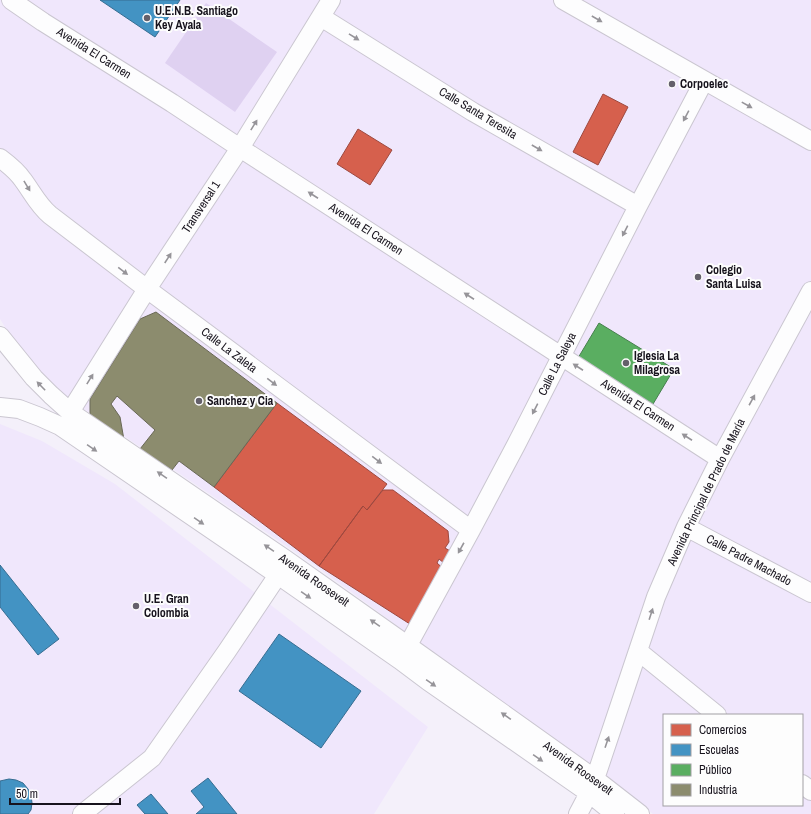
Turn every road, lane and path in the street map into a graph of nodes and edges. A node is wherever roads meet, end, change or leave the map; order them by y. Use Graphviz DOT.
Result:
graph roads {
  1 [pos="11,0"];
  2 [pos="331,0"];
  3 [pos="564,0"];
  4 [pos="320,17"];
  5 [pos="704,81"];
  6 [pos="811,141"];
  7 [pos="240,148"];
  8 [pos="0,158"];
  9 [pos="638,206"];
  10 [pos="147,289"];
  11 [pos="811,291"];
  12 [pos="0,336"];
  13 [pos="562,356"];
  14 [pos="0,408"];
  15 [pos="70,412"];
  16 [pos="720,458"];
  17 [pos="686,527"];
  18 [pos="471,530"];
  19 [pos="278,575"];
  20 [pos="811,593"];
  21 [pos="638,651"];
  22 [pos="404,653"];
  23 [pos="717,714"];
  24 [pos="803,785"];
  25 [pos="592,786"];
  26 [pos="811,791"];
  27 [pos="82,814"];
  28 [pos="578,814"];
  29 [pos="615,814"];
  30 [pos="640,814"];
  1 -- 7 [label="street, Avenida El Carmen"];
  2 -- 4 [label="street, Transversal 1"];
  3 -- 5 [label="street, one-way"];
  7 -- 4 [label="street, Transversal 1, one-way"];
  4 -- 9 [label="street, Calle Santa Teresita, one-way"];
  5 -- 6 [label="street, one-way"];
  5 -- 9 [label="street, Calle La Saleya, one-way"];
  10 -- 7 [label="street, Transversal 1, one-way"];
  13 -- 7 [label="street, Avenida El Carmen, one-way"];
  8 -- 10 [label="street, Calle La Zaleta, one-way"];
  9 -- 13 [label="street, Calle La Saleya, one-way"];
  15 -- 10 [label="street, Transversal 1, one-way"];
  10 -- 18 [label="street, Calle La Zaleta, one-way"];
  16 -- 11 [label="street, Avenida Principal de Prado de María, one-way"];
  15 -- 12 [label="street, Avenida Roosevelt, one-way"];
  16 -- 13 [label="street, Avenida El Carmen, one-way"];
  13 -- 18 [label="street, Calle La Saleya, one-way"];
  14 -- 19 [label="street, Avenida Roosevelt, one-way"];
  22 -- 15 [label="street, Avenida Roosevelt, one-way"];
  16 -- 17 [label="street, Avenida Principal de Prado de María"];
  17 -- 20 [label="street, Calle Padre Machado"];
  21 -- 17 [label="street, Avenida Principal de Prado de María, one-way"];
  18 -- 22 [label="street, Calle La Saleya, one-way"];
  19 -- 22 [label="street, Avenida Roosevelt, one-way"];
  19 -- 27 [label="street"];
  21 -- 23 [label="street"];
  25 -- 21 [label="street, Avenida Principal de Prado de María, one-way"];
  22 -- 25 [label="street, Avenida Roosevelt"];
  24 -- 26 [label="street"];
  25 -- 28 [label="street, Avenida Principal de Prado de María"];
  25 -- 29 [label="street, Avenida Roosevelt"];
  25 -- 30 [label="street, Avenida Roosevelt"];
}
